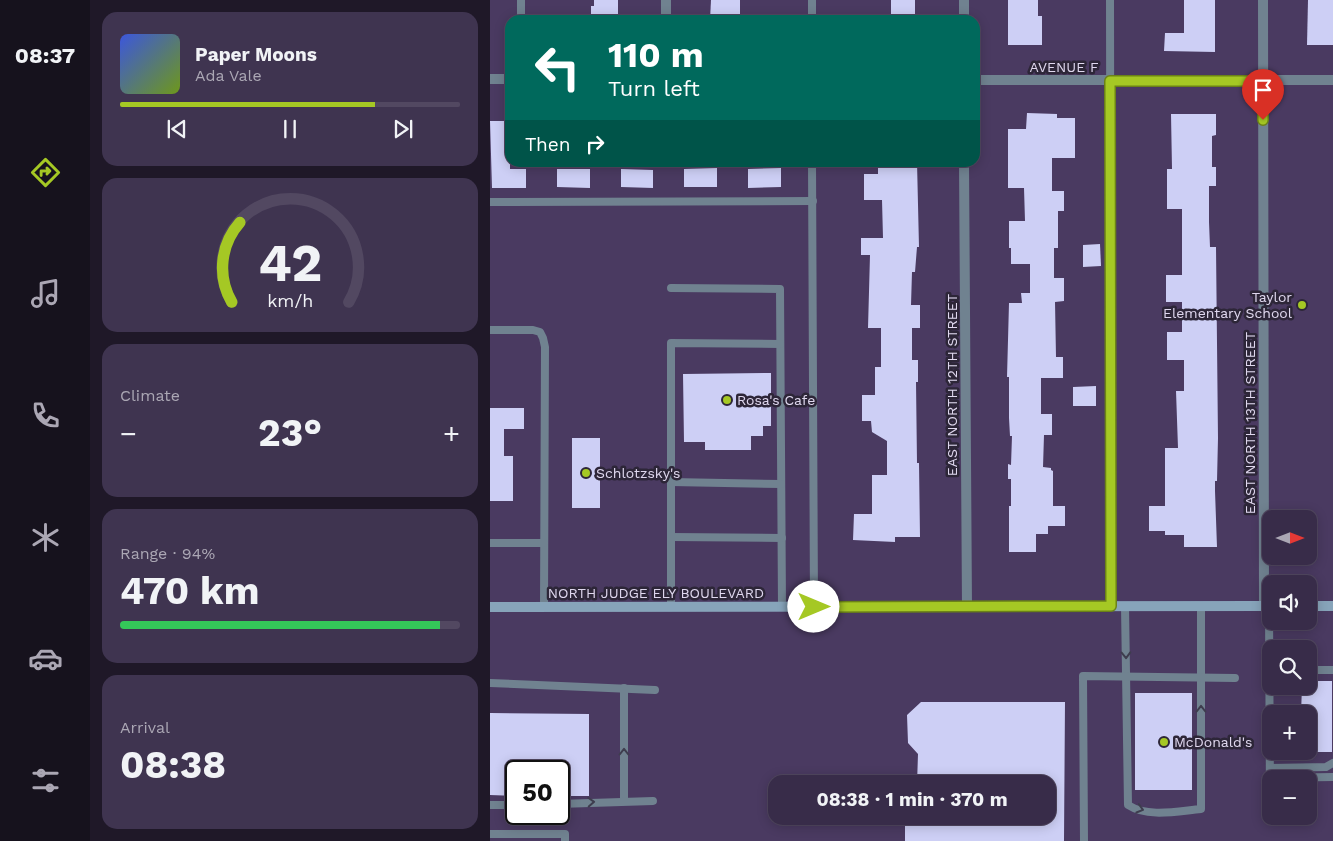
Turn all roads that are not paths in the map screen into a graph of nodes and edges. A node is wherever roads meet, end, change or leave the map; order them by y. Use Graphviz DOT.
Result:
graph roads {
  1 [pos="521,0"];
  2 [pos="666,0"];
  3 [pos="812,0"];
  4 [pos="964,0"];
  5 [pos="1110,0"];
  6 [pos="1263,0"];
  7 [pos="521,15"];
  8 [pos="666,15"];
  9 [pos="812,15"];
  10 [pos="964,15"];
  11 [pos="490,79"];
  12 [pos="505,79"];
  13 [pos="980,80"];
  14 [pos="1333,80"];
  15 [pos="1110,81"];
  16 [pos="1263,81"];
  17 [pos="812,167"];
  18 [pos="964,167"];
  19 [pos="490,202"];
  20 [pos="813,202"];
  21 [pos="671,288"];
  22 [pos="490,330"];
  23 [pos="780,344"];
  24 [pos="671,482"];
  25 [pos="781,484"];
  26 [pos="671,537"];
  27 [pos="782,538"];
  28 [pos="490,543"];
  29 [pos="544,543"];
  30 [pos="1268,575"];
  31 [pos="1111,606"];
  32 [pos="1125,606"];
  33 [pos="1201,606"];
  34 [pos="1262,606"];
  35 [pos="1317,606"];
  36 [pos="1333,606"];
  37 [pos="490,607"];
  38 [pos="544,607"];
  39 [pos="671,607"];
  40 [pos="782,607"];
  41 [pos="814,607"];
  42 [pos="967,607"];
  43 [pos="1317,670"];
  44 [pos="1333,670"];
  45 [pos="1126,676"];
  46 [pos="1201,676"];
  47 [pos="1235,678"];
  48 [pos="490,683"];
  49 [pos="624,688"];
  50 [pos="655,690"];
  51 [pos="1270,695"];
  52 [pos="1333,763"];
  53 [pos="1270,768"];
  54 [pos="1317,778"];
  55 [pos="1333,778"];
  56 [pos="624,801"];
  57 [pos="653,801"];
  58 [pos="570,803"];
  59 [pos="490,805"];
  60 [pos="505,805"];
  61 [pos="490,834"];
  62 [pos="565,841"];
  63 [pos="1084,841"];
  1 -- 7 [label="lane"];
  2 -- 8 [label="street"];
  3 -- 9 [label="lane"];
  4 -- 10 [label="street"];
  5 -- 15 [label="lane"];
  6 -- 16 [label="street, EAST NORTH 13TH STREET"];
  11 -- 12 [label="street"];
  13 -- 15 [label="street, AVENUE F"];
  14 -- 16 [label="street, AVENUE F"];
  15 -- 16 [label="street, AVENUE F"];
  15 -- 31 [label="lane"];
  16 -- 30 [label="street, EAST NORTH 13TH STREET"];
  17 -- 20 [label="lane"];
  18 -- 42 [label="street, EAST NORTH 12TH STREET"];
  19 -- 20 [label="lane"];
  20 -- 41 [label="lane"];
  21 -- 23 [label="lane"];
  22 -- 29 [label="lane"];
  23 -- 24 [label="lane"];
  23 -- 25 [label="lane"];
  24 -- 25 [label="lane"];
  24 -- 26 [label="lane"];
  25 -- 27 [label="lane"];
  26 -- 27 [label="lane"];
  26 -- 39 [label="lane"];
  27 -- 40 [label="lane"];
  28 -- 29 [label="lane"];
  29 -- 38 [label="lane"];
  31 -- 32 [label="main road, NORTH JUDGE ELY BOULEVARD"];
  31 -- 42 [label="main road, NORTH JUDGE ELY BOULEVARD"];
  32 -- 33 [label="main road, NORTH JUDGE ELY BOULEVARD"];
  32 -- 45 [label="lane, one-way"];
  33 -- 34 [label="main road, NORTH JUDGE ELY BOULEVARD"];
  33 -- 46 [label="lane"];
  35 -- 36 [label="main road"];
  37 -- 38 [label="main road, NORTH JUDGE ELY BOULEVARD"];
  38 -- 39 [label="main road, NORTH JUDGE ELY BOULEVARD"];
  39 -- 40 [label="main road, NORTH JUDGE ELY BOULEVARD"];
  40 -- 41 [label="main road, NORTH JUDGE ELY BOULEVARD"];
  41 -- 42 [label="main road, NORTH JUDGE ELY BOULEVARD"];
  43 -- 44 [label="lane"];
  45 -- 46 [label="lane"];
  45 -- 46 [label="lane, one-way"];
  45 -- 63 [label="lane"];
  46 -- 47 [label="lane"];
  48 -- 49 [label="lane"];
  49 -- 50 [label="lane"];
  56 -- 49 [label="lane, one-way"];
  51 -- 53 [label="lane"];
  52 -- 53 [label="lane"];
  54 -- 55 [label="lane"];
  56 -- 57 [label="lane"];
  58 -- 56 [label="lane, one-way"];
  59 -- 60 [label="lane"];
  61 -- 62 [label="lane"];
}
